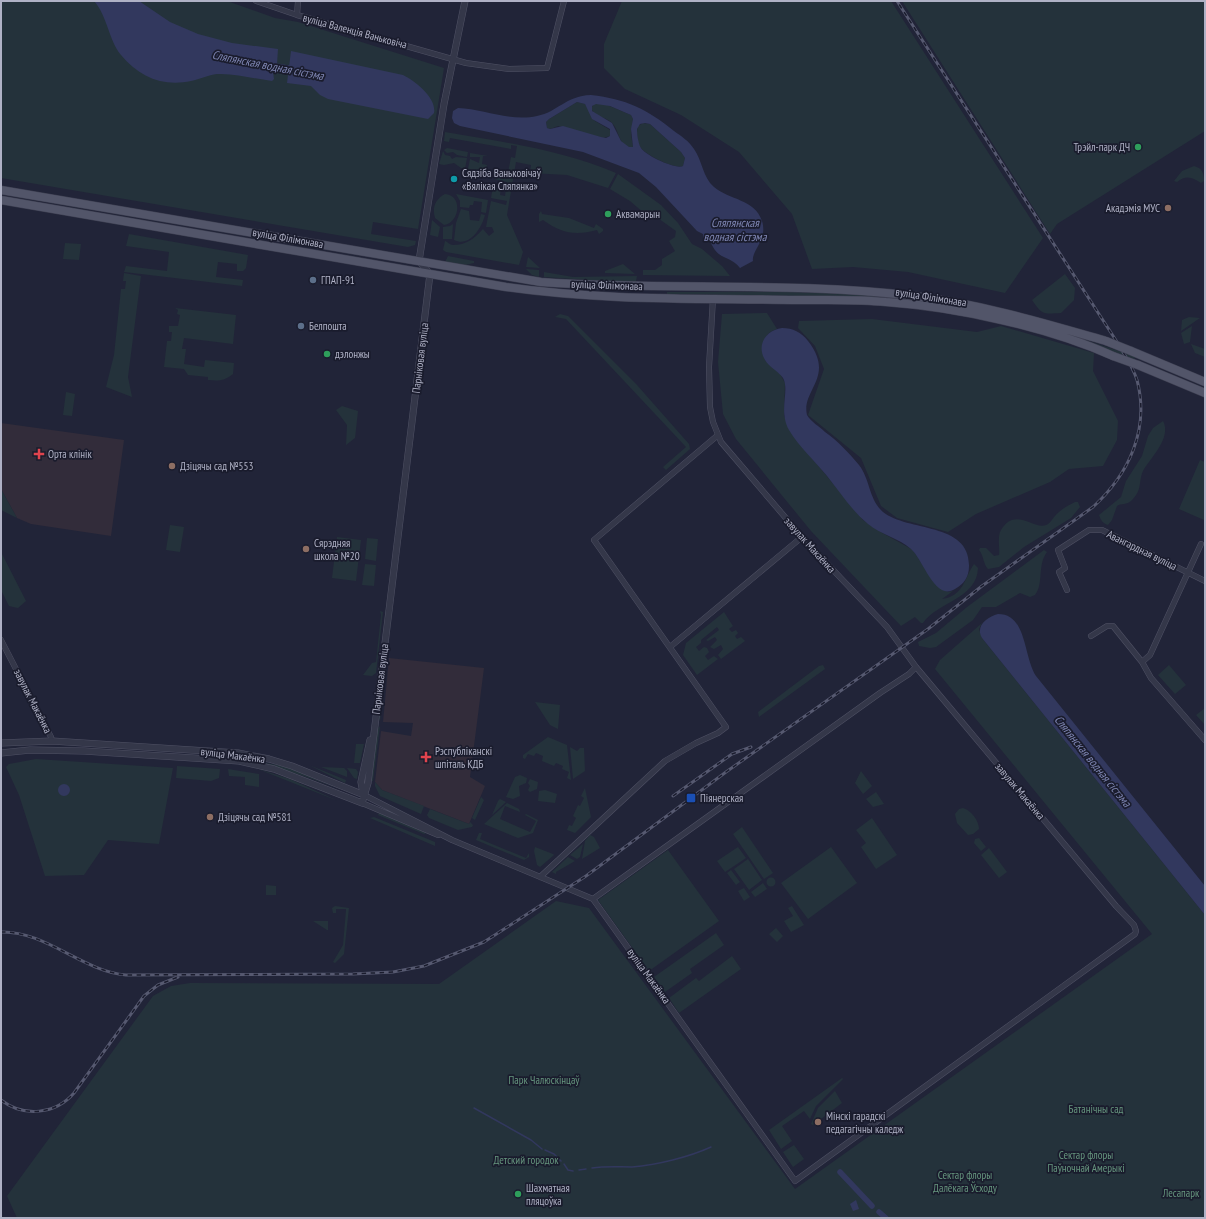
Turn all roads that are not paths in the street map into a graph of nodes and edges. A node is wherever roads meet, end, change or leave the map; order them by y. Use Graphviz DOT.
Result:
graph roads {
  1 [pos="256,1"];
  2 [pos="298,1"];
  3 [pos="465,1"];
  4 [pos="564,1"];
  5 [pos="297,15"];
  6 [pos="453,60"];
  7 [pos="1,190"];
  8 [pos="1,200"];
  9 [pos="114,209"];
  10 [pos="113,220"];
  11 [pos="179,220"];
  12 [pos="177,230"];
  13 [pos="298,241"];
  14 [pos="296,251"];
  15 [pos="419,261"];
  16 [pos="430,274"];
  17 [pos="714,288"];
  18 [pos="713,298"];
  19 [pos="1205,382"];
  20 [pos="1205,393"];
  21 [pos="718,435"];
  22 [pos="802,537"];
  23 [pos="1201,544"];
  24 [pos="1188,573"];
  25 [pos="1205,581"];
  26 [pos="1067,590"];
  27 [pos="1091,636"];
  28 [pos="1,640"];
  29 [pos="670,647"];
  30 [pos="1142,662"];
  31 [pos="916,667"];
  32 [pos="1205,740"];
  33 [pos="52,742"];
  34 [pos="1,743"];
  35 [pos="225,752"];
  36 [pos="1,753"];
  37 [pos="225,761"];
  38 [pos="364,795"];
  39 [pos="362,803"];
  40 [pos="448,838"];
  41 [pos="540,877"];
  42 [pos="592,899"];
  43 [pos="795,1181"];
  1 -- 5 [label="street, вуліца Валенція Ваньковіча"];
  2 -- 5 [label="street"];
  3 -- 6 [label="street"];
  4 -- 6 [label="street, вуліца Валенція Ваньковіча"];
  5 -- 6 [label="street, вуліца Валенція Ваньковіча"];
  6 -- 15 [label="street"];
  7 -- 9 [label="main road, вуліца Філімонава"];
  8 -- 10 [label="main road, вуліца Філімонава"];
  9 -- 10 [label="main road"];
  9 -- 11 [label="main road, вуліца Філімонава"];
  10 -- 12 [label="main road, вуліца Філімонава"];
  11 -- 12 [label="main road"];
  11 -- 13 [label="main road, вуліца Філімонава"];
  12 -- 14 [label="main road, вуліца Філімонава"];
  13 -- 14 [label="main road"];
  13 -- 15 [label="main road, вуліца Філімонава"];
  14 -- 16 [label="main road, вуліца Філімонава"];
  15 -- 16 [label="street"];
  15 -- 17 [label="main road, вуліца Філімонава"];
  16 -- 18 [label="main road, вуліца Філімонава"];
  16 -- 38 [label="street, Парніковая вуліца"];
  17 -- 18 [label="main road"];
  17 -- 19 [label="main road, вуліца Філімонава, bridge"];
  18 -- 20 [label="main road, вуліца Філімонава, bridge"];
  18 -- 21 [label="street, завулак Макаёнка"];
  21 -- 22 [label="street, завулак Макаёнка"];
  21 -- 29 [label="street"];
  22 -- 29 [label="street"];
  22 -- 31 [label="street, завулак Макаёнка"];
  23 -- 24 [label="street"];
  24 -- 25 [label="street, Авангардная вуліца"];
  24 -- 26 [label="street, Авангардная вуліца"];
  24 -- 30 [label="street"];
  27 -- 30 [label="street"];
  28 -- 33 [label="street, завулак Макаёнка"];
  29 -- 41 [label="street"];
  30 -- 32 [label="street"];
  31 -- 42 [label="street"];
  31 -- 43 [label="street, завулак Макаёнка"];
  33 -- 34 [label="street, вуліца Макаёнка"];
  33 -- 35 [label="street, вуліца Макаёнка"];
  35 -- 37 [label="street"];
  35 -- 38 [label="street, вуліца Макаёнка"];
  36 -- 37 [label="street, вуліца Макаёнка"];
  37 -- 39 [label="street, вуліца Макаёнка"];
  38 -- 39 [label="street, Парніковая вуліца"];
  38 -- 40 [label="street, вуліца Макаёнка"];
  39 -- 40 [label="street, вуліца Макаёнка"];
  40 -- 41 [label="street, вуліца Макаёнка"];
  41 -- 42 [label="street, вуліца Макаёнка"];
  42 -- 43 [label="street, вуліца Макаёнка"];
}
